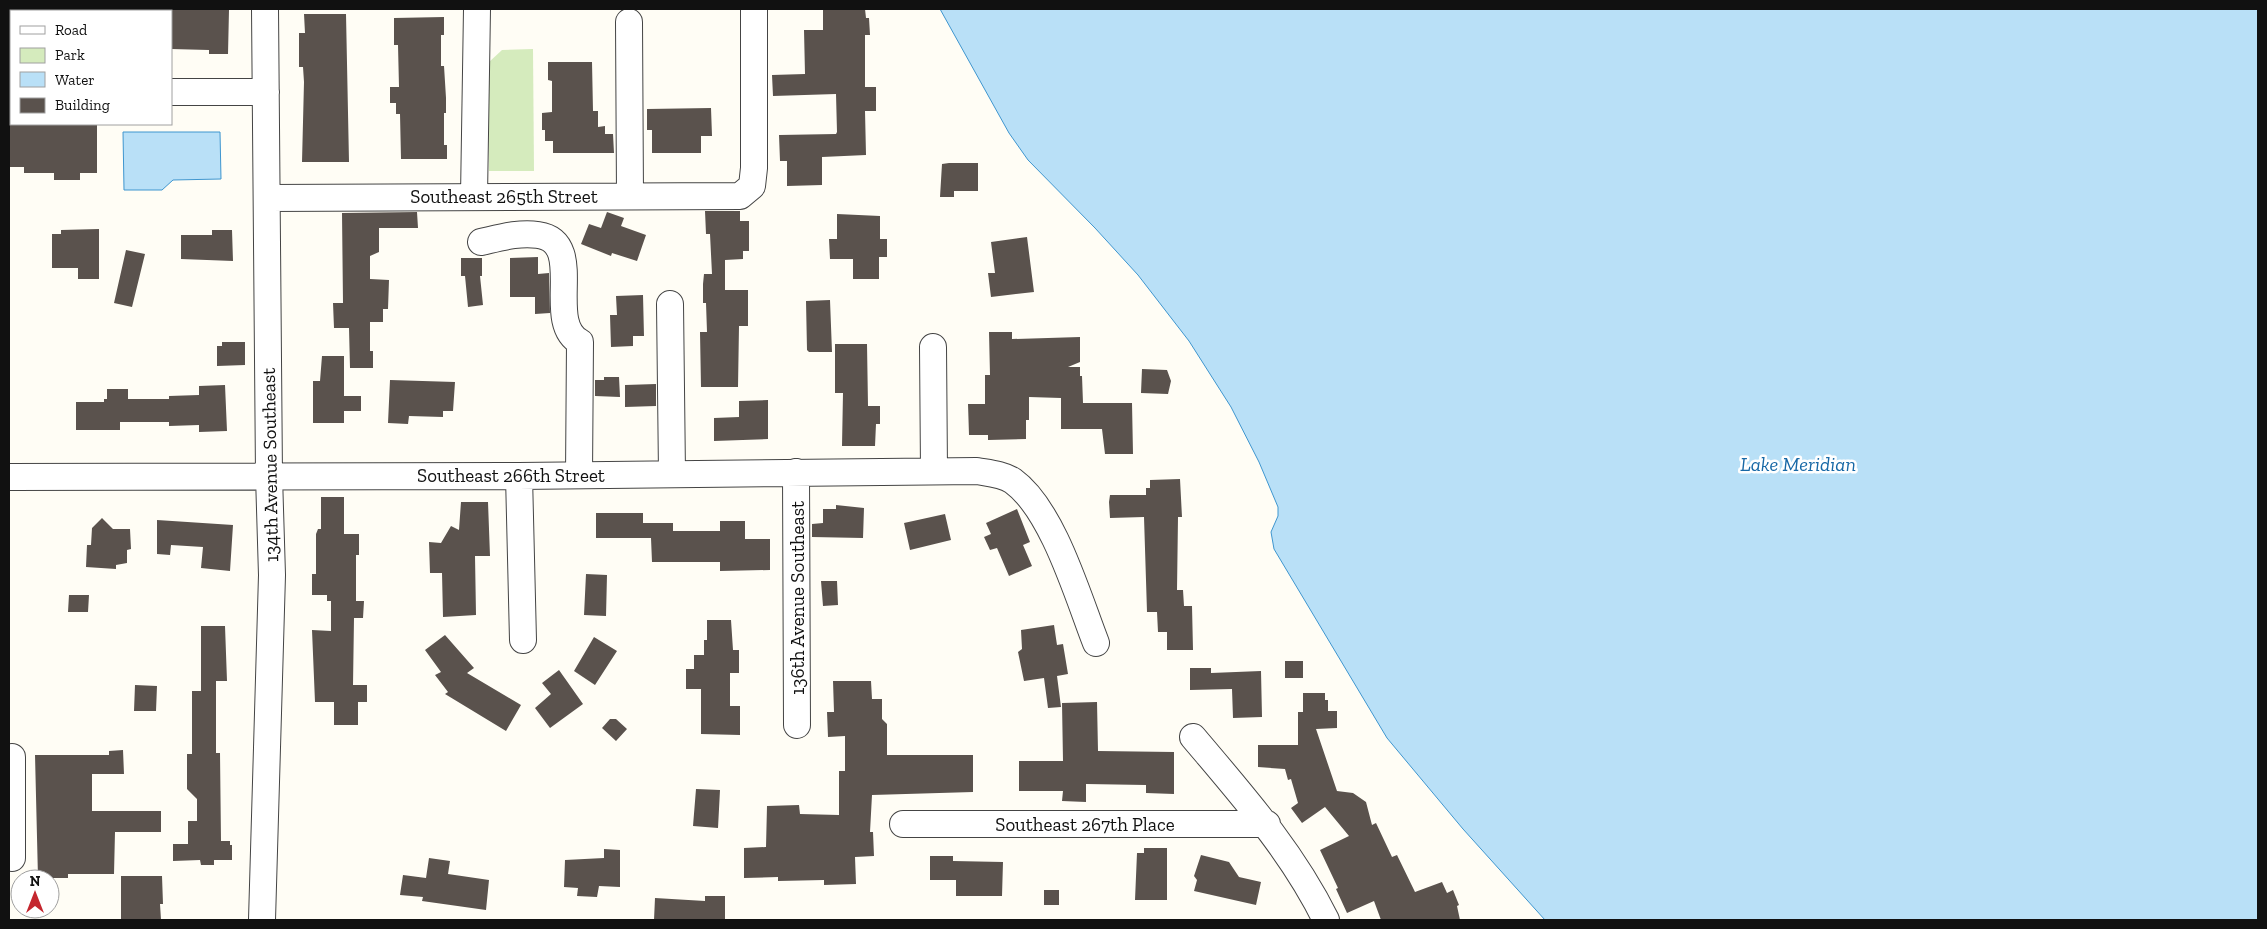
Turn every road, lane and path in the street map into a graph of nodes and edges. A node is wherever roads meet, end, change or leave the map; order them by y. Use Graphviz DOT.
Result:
graph roads {
  1 [pos="265,9"];
  2 [pos="477,9"];
  3 [pos="754,9"];
  4 [pos="629,22"];
  5 [pos="172,92"];
  6 [pos="266,92"];
  7 [pos="474,196"];
  8 [pos="630,196"];
  9 [pos="267,198"];
  10 [pos="481,242"];
  11 [pos="670,304"];
  12 [pos="933,347"];
  13 [pos="934,471"];
  14 [pos="796,472"];
  15 [pos="672,474"];
  16 [pos="579,475"];
  17 [pos="269,476"];
  18 [pos="518,476"];
  19 [pos="9,477"];
  20 [pos="523,640"];
  21 [pos="1096,643"];
  22 [pos="797,725"];
  23 [pos="1193,737"];
  24 [pos="12,757"];
  25 [pos="10,807"];
  26 [pos="903,824"];
  27 [pos="1267,824"];
  28 [pos="12,858"];
  29 [pos="262,920"];
  30 [pos="1326,920"];
  1 -- 6 [label="street, 134th Avenue Southeast"];
  2 -- 7 [label="street"];
  3 -- 8 [label="street, Southeast 265th Street"];
  4 -- 8 [label="street"];
  5 -- 6 [label="street"];
  6 -- 9 [label="street, 134th Avenue Southeast"];
  7 -- 8 [label="street, Southeast 265th Street"];
  7 -- 9 [label="street, Southeast 265th Street"];
  9 -- 17 [label="street, 134th Avenue Southeast"];
  10 -- 16 [label="street"];
  11 -- 15 [label="street"];
  12 -- 13 [label="street"];
  13 -- 14 [label="street, Southeast 266th Street"];
  13 -- 21 [label="street, Southeast 266th Street"];
  14 -- 15 [label="street, Southeast 266th Street"];
  14 -- 22 [label="street, 136th Avenue Southeast"];
  15 -- 16 [label="street, Southeast 266th Street"];
  16 -- 18 [label="street, Southeast 266th Street"];
  17 -- 18 [label="street, Southeast 266th Street"];
  17 -- 19 [label="street, Southeast 266th Street"];
  17 -- 29 [label="street, 134th Avenue Southeast"];
  18 -- 20 [label="street"];
  23 -- 27 [label="street"];
  24 -- 25 [label="street"];
  25 -- 28 [label="street"];
  26 -- 27 [label="street, Southeast 267th Place"];
  27 -- 30 [label="street"];
}
